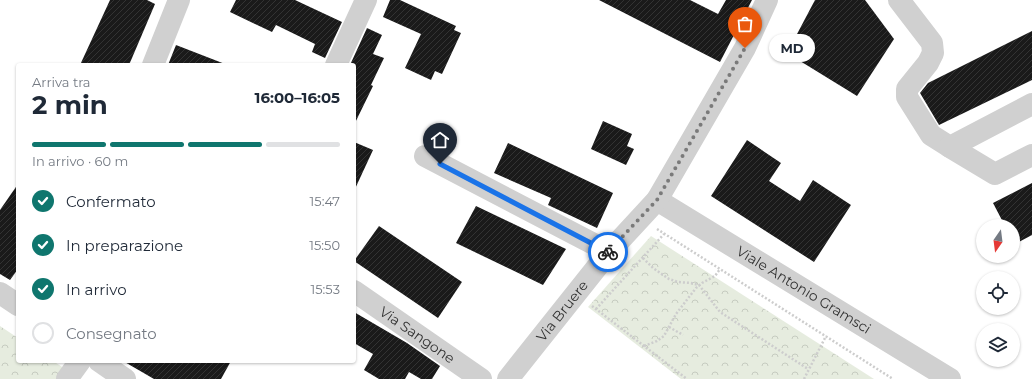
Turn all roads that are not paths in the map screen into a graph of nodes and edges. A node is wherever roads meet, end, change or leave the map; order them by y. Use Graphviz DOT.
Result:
graph roads {
  1 [pos="179,0"];
  2 [pos="366,0"];
  3 [pos="767,0"];
  4 [pos="899,0"];
  5 [pos="154,63"];
  6 [pos="337,63"];
  7 [pos="1032,104"];
  8 [pos="950,147"];
  9 [pos="1032,155"];
  10 [pos="425,156"];
  11 [pos="657,200"];
  12 [pos="609,252"];
  13 [pos="356,292"];
  14 [pos="79,363"];
  15 [pos="102,363"];
  16 [pos="67,379"];
  17 [pos="125,379"];
  18 [pos="481,379"];
  19 [pos="508,379"];
  20 [pos="950,379"];
  1 -- 5 [label="street"];
  2 -- 6 [label="street"];
  3 -- 11 [label="street, Via Bruere"];
  4 -- 8 [label="street"];
  7 -- 8 [label="street"];
  8 -- 9 [label="street"];
  10 -- 12 [label="street"];
  11 -- 12 [label="street, Via Bruere"];
  11 -- 20 [label="street, Viale Antonio Gramsci"];
  12 -- 19 [label="street, Via Bruere"];
  13 -- 18 [label="street, Via Sangone"];
  14 -- 16 [label="street"];
  15 -- 17 [label="street"];
}
